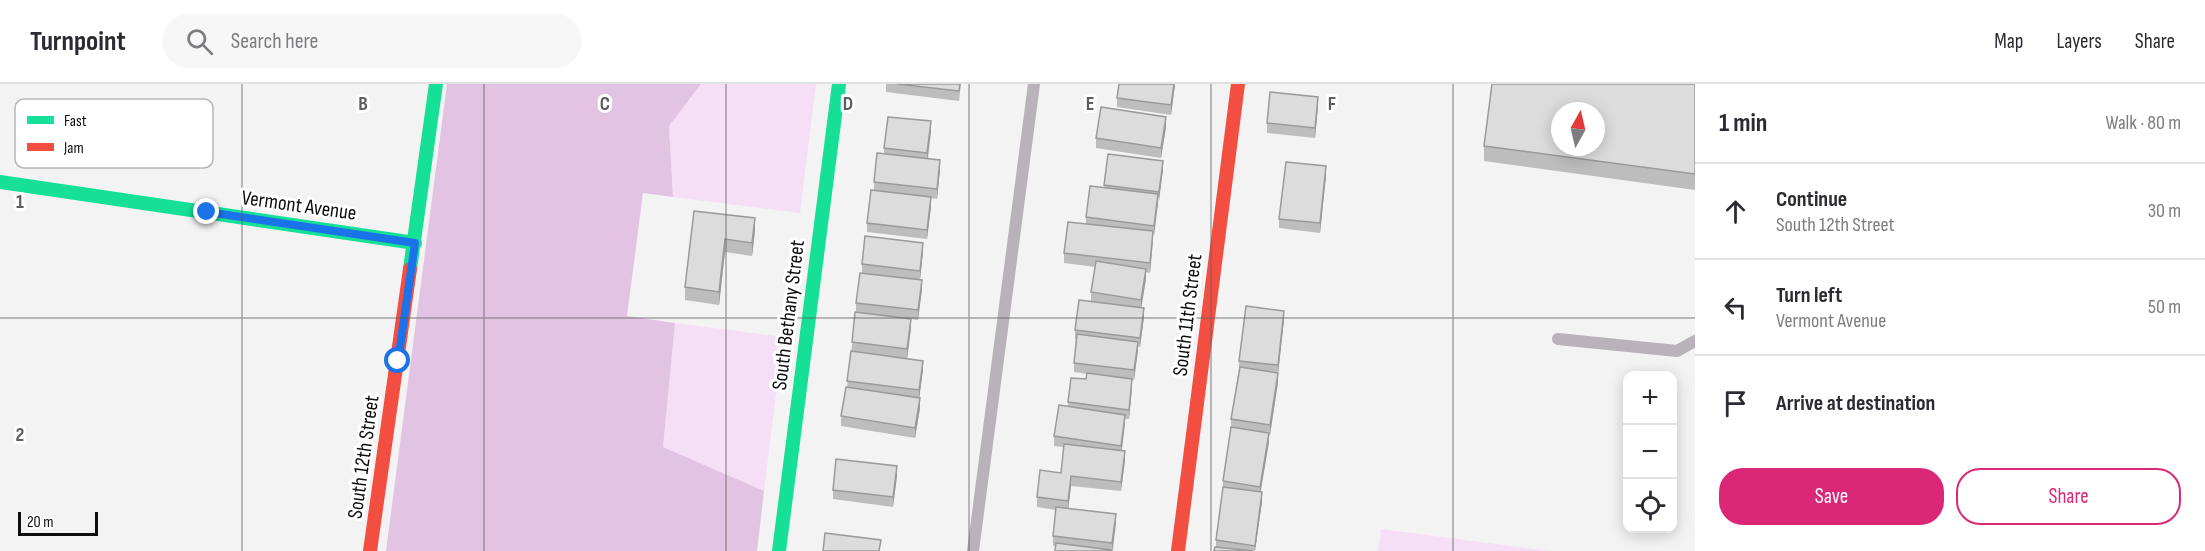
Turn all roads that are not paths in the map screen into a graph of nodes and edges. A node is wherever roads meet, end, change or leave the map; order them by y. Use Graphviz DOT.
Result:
graph roads {
  1 [pos="436,84"];
  2 [pos="839,84"];
  3 [pos="1034,84"];
  4 [pos="1238,84"];
  5 [pos="0,182"];
  6 [pos="415,243"];
  7 [pos="1558,339"];
  8 [pos="1695,341"];
  9 [pos="370,551"];
  10 [pos="779,551"];
  11 [pos="973,551"];
  12 [pos="1178,551"];
  1 -- 6 [label="street, South 12th Street"];
  2 -- 10 [label="street, South Bethany Street"];
  3 -- 11 [label="lane"];
  4 -- 12 [label="street, South 11th Street"];
  5 -- 6 [label="street, Vermont Avenue"];
  6 -- 9 [label="street, South 12th Street"];
  7 -- 8 [label="lane"];
}
